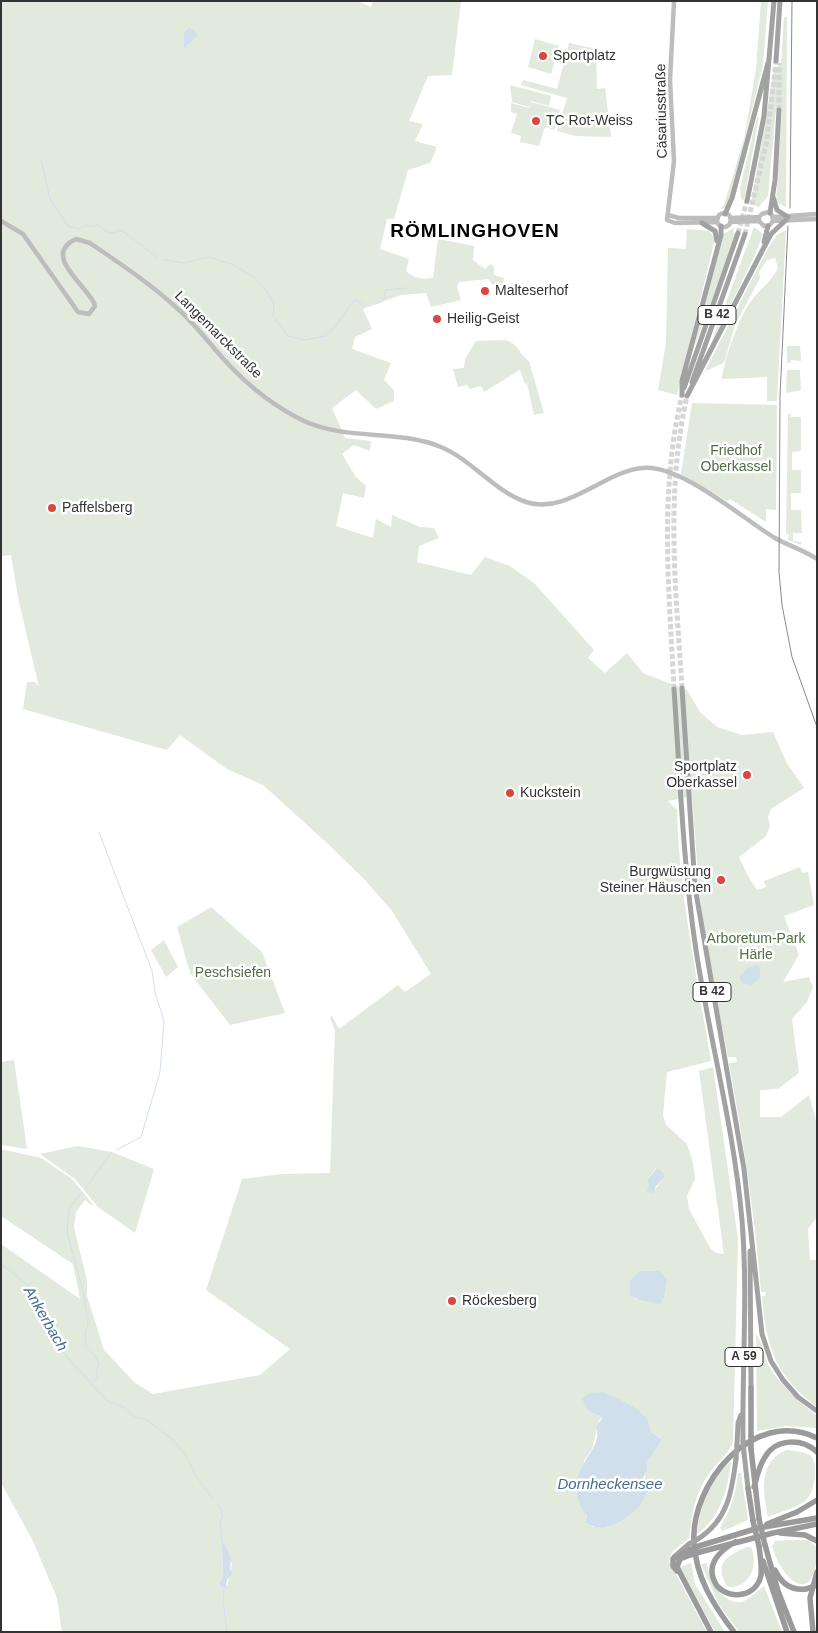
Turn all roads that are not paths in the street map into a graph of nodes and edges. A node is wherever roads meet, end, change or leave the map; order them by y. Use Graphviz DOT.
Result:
graph roads {
  1 [pos="674,1"];
  2 [pos="774,1"];
  3 [pos="780,1"];
  4 [pos="770,58"];
  5 [pos="778,62"];
  6 [pos="778,110"];
  7 [pos="772,194"];
  8 [pos="747,201"];
  9 [pos="817,214"];
  10 [pos="668,217"];
  11 [pos="772,217"];
  12 [pos="728,218"];
  13 [pos="787,218"];
  14 [pos="759,219"];
  15 [pos="817,219"];
  16 [pos="1,221"];
  17 [pos="719,222"];
  18 [pos="702,223"];
  19 [pos="768,226"];
  20 [pos="738,233"];
  21 [pos="745,234"];
  22 [pos="717,247"];
  23 [pos="760,255"];
  24 [pos="685,396"];
  25 [pos="817,559"];
  26 [pos="682,688"];
  27 [pos="674,689"];
  28 [pos="749,1213"];
  29 [pos="745,1302"];
  30 [pos="751,1388"];
  31 [pos="817,1411"];
  32 [pos="743,1412"];
  33 [pos="817,1438"];
  34 [pos="817,1452"];
  35 [pos="754,1487"];
  36 [pos="748,1488"];
  37 [pos="817,1500"];
  38 [pos="817,1518"];
  39 [pos="756,1520"];
  40 [pos="817,1524"];
  41 [pos="758,1528"];
  42 [pos="773,1533"];
  43 [pos="817,1541"];
  44 [pos="735,1542"];
  45 [pos="699,1546"];
  46 [pos="762,1546"];
  47 [pos="689,1550"];
  48 [pos="767,1555"];
  49 [pos="817,1572"];
  50 [pos="679,1574"];
  51 [pos="817,1585"];
  52 [pos="711,1632"];
  53 [pos="734,1632"];
  54 [pos="787,1632"];
  55 [pos="794,1632"];
  56 [pos="813,1632"];
  1 -- 10 [label="main road, Cäsariusstraße"];
  2 -- 4 [label="highway"];
  3 -- 5 [label="highway"];
  4 -- 8 [label="highway"];
  4 -- 12 [label="highway"];
  6 -- 7 [label="highway"];
  7 -- 11 [label="highway"];
  7 -- 13 [label="highway"];
  9 -- 13 [label="main road"];
  10 -- 17 [label="main road"];
  10 -- 18 [label="main road"];
  11 -- 13 [label="main road"];
  11 -- 14 [label="main road"];
  11 -- 19 [label="main road"];
  12 -- 14 [label="main road"];
  12 -- 17 [label="main road"];
  12 -- 17 [label="main road"];
  13 -- 15 [label="main road"];
  13 -- 23 [label="highway, B 42"];
  14 -- 19 [label="main road"];
  16 -- 25 [label="main road, Langemarckstraße"];
  17 -- 18 [label="main road"];
  17 -- 22 [label="highway, B 42"];
  18 -- 22 [label="highway"];
  19 -- 23 [label="highway, B 42"];
  20 -- 24 [label="highway, B 42"];
  21 -- 24 [label="highway, B 42"];
  22 -- 24 [label="highway, B 42"];
  23 -- 24 [label="highway, B 42"];
  26 -- 28 [label="highway, B 42"];
  27 -- 29 [label="highway, B 42"];
  28 -- 30 [label="highway, B 42"];
  28 -- 31 [label="highway, B 42"];
  29 -- 32 [label="highway, A 59"];
  30 -- 35 [label="highway, A 59, bridge"];
  32 -- 36 [label="highway, A 59, bridge"];
  32 -- 45 [label="highway, bridge"];
  33 -- 53 [label="highway"];
  34 -- 35 [label="highway"];
  35 -- 39 [label="highway, A 59"];
  36 -- 39 [label="highway, A 59"];
  37 -- 41 [label="highway"];
  38 -- 41 [label="highway"];
  39 -- 46 [label="highway, A 59, bridge"];
  40 -- 42 [label="highway"];
  41 -- 45 [label="highway"];
  42 -- 43 [label="highway"];
  42 -- 44 [label="highway"];
  44 -- 45 [label="highway"];
  44 -- 46 [label="highway"];
  45 -- 47 [label="highway, bridge"];
  46 -- 48 [label="highway, A 59"];
  46 -- 54 [label="highway, A 59"];
  47 -- 50 [label="highway"];
  47 -- 50 [label="highway"];
  48 -- 51 [label="highway, bridge"];
  48 -- 55 [label="highway, A 59"];
  49 -- 56 [label="highway"];
  50 -- 52 [label="highway"];
}
